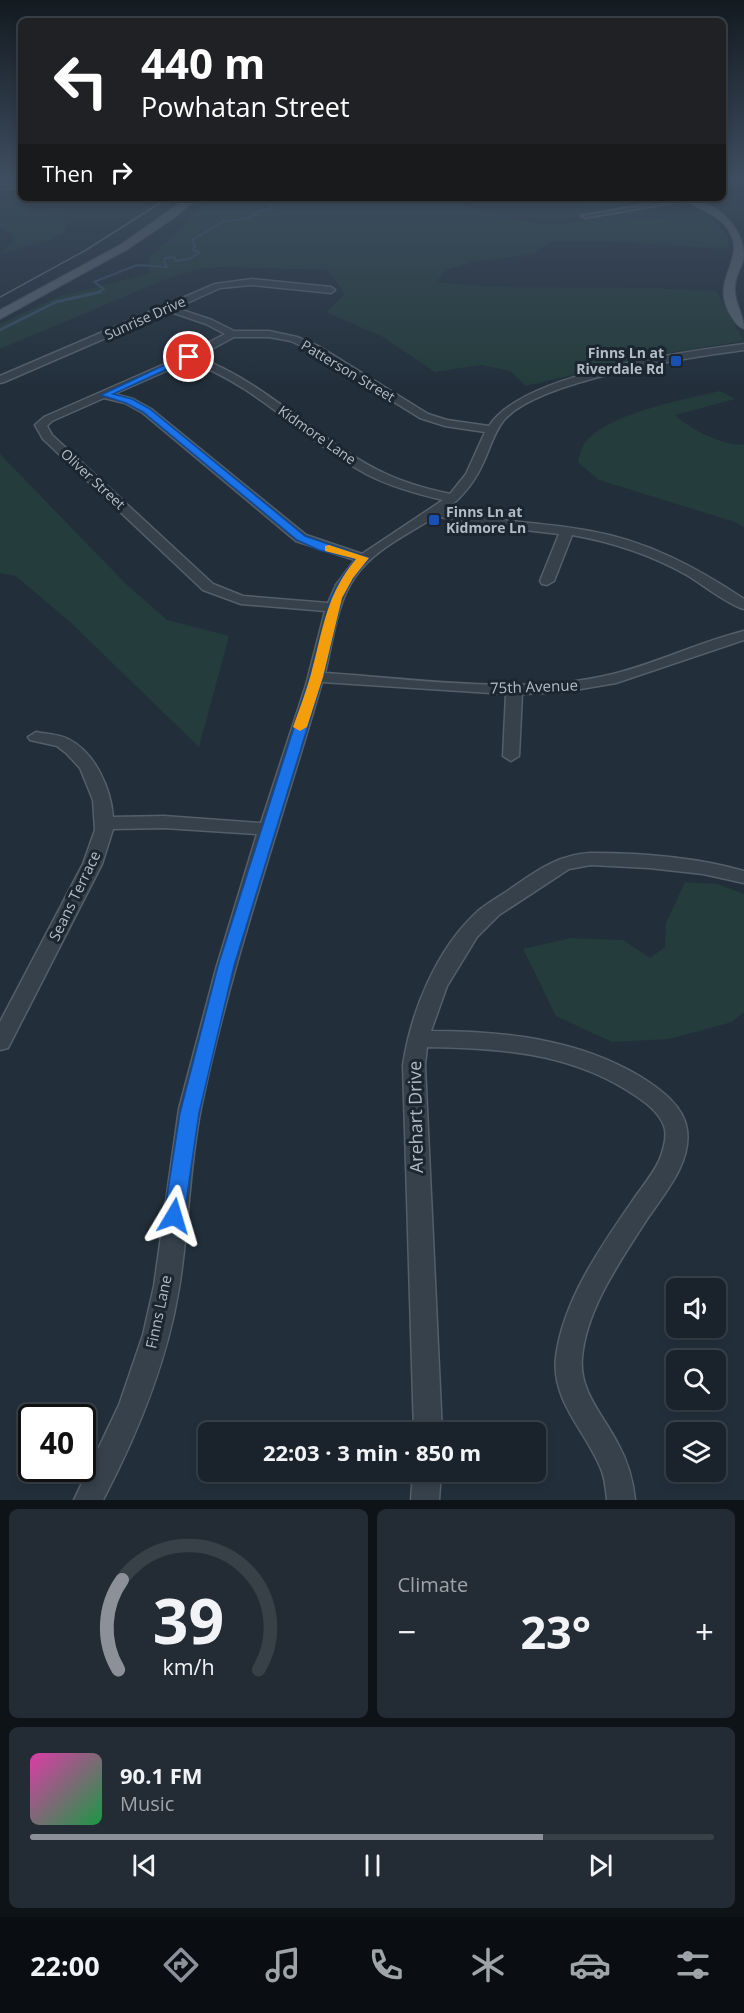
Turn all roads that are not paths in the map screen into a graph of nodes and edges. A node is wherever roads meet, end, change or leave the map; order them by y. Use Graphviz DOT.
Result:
graph roads {
  1 [pos="105,248"];
  2 [pos="122,248"];
  3 [pos="739,248"];
  4 [pos="739,266"];
  5 [pos="332,290"];
  6 [pos="0,304"];
  7 [pos="168,308"];
  8 [pos="0,315"];
  9 [pos="744,325"];
  10 [pos="232,334"];
  11 [pos="744,347"];
  12 [pos="189,357"];
  13 [pos="0,380"];
  14 [pos="105,395"];
  15 [pos="492,430"];
  16 [pos="453,498"];
  17 [pos="434,512"];
  18 [pos="567,531"];
  19 [pos="363,558"];
  20 [pos="547,581"];
  21 [pos="744,605"];
  22 [pos="334,608"];
  23 [pos="744,635"];
  24 [pos="316,677"];
  25 [pos="514,690"];
  26 [pos="36,737"];
  27 [pos="511,756"];
  28 [pos="105,823"];
  29 [pos="268,829"];
  30 [pos="744,877"];
  31 [pos="417,1039"];
  32 [pos="0,1042"];
  33 [pos="428,1422"];
  34 [pos="426,1482"];
  35 [pos="88,1500"];
  36 [pos="425,1500"];
  37 [pos="621,1500"];
  1 -- 6 [label="main road"];
  2 -- 8 [label="main road"];
  3 -- 4 [label="main road"];
  4 -- 9 [label="main road"];
  5 -- 7 [label="street, Sunrise Drive"];
  7 -- 10 [label="street, Patterson Street"];
  7 -- 13 [label="street, Sunrise Drive"];
  10 -- 12 [label="street, Oliver Street"];
  10 -- 15 [label="street, Patterson Street"];
  11 -- 15 [label="street, Finns Lane"];
  12 -- 14 [label="street, Oliver Street"];
  12 -- 16 [label="street, Kidmore Lane"];
  14 -- 19 [label="street"];
  14 -- 22 [label="street, Oliver Street"];
  15 -- 16 [label="street, Finns Lane"];
  16 -- 17 [label="street, Finns Lane"];
  17 -- 18 [label="street"];
  17 -- 19 [label="street, Finns Lane"];
  18 -- 20 [label="street"];
  18 -- 21 [label="street"];
  19 -- 22 [label="street, Finns Lane"];
  22 -- 24 [label="street, Finns Lane"];
  23 -- 25 [label="street, 75th Avenue"];
  24 -- 25 [label="street, 75th Avenue"];
  24 -- 29 [label="street, Finns Lane"];
  25 -- 27 [label="street"];
  26 -- 28 [label="street, Seans Terrace"];
  28 -- 29 [label="street"];
  28 -- 32 [label="street, Seans Terrace"];
  29 -- 35 [label="street, Finns Lane"];
  30 -- 31 [label="street, Arehart Drive"];
  31 -- 33 [label="street, Arehart Drive"];
  31 -- 37 [label="street"];
  34 -- 36 [label="street"];
}
